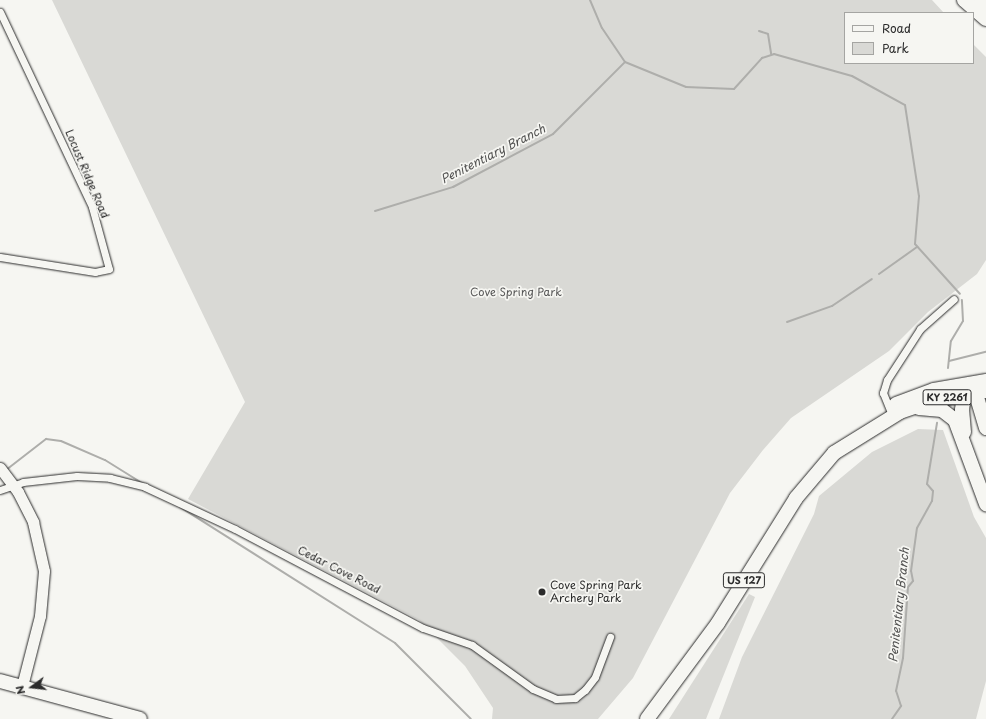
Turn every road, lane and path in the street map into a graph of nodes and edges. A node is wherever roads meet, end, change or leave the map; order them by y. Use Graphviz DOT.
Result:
graph roads {
  1 [pos="964,0"];
  2 [pos="981,0"];
  3 [pos="986,4"];
  4 [pos="0,12"];
  5 [pos="986,19"];
  6 [pos="0,257"];
  7 [pos="954,299"];
  8 [pos="975,387"];
  9 [pos="908,409"];
  10 [pos="890,412"];
  11 [pos="986,428"];
  12 [pos="966,443"];
  13 [pos="0,468"];
  14 [pos="13,484"];
  15 [pos="0,490"];
  16 [pos="986,504"];
  17 [pos="610,637"];
  18 [pos="0,681"];
  19 [pos="22,686"];
  20 [pos="140,719"];
  21 [pos="647,719"];
  1 -- 5 [label="highway"];
  2 -- 3 [label="highway"];
  4 -- 6 [label="street, Locust Ridge Road"];
  7 -- 10 [label="street"];
  8 -- 9 [label="highway, KY 2261"];
  8 -- 10 [label="highway, US 127"];
  8 -- 11 [label="highway"];
  8 -- 12 [label="highway"];
  9 -- 10 [label="highway, US 127"];
  9 -- 12 [label="highway, US 127"];
  10 -- 21 [label="highway, US 127"];
  12 -- 16 [label="highway, US 127"];
  13 -- 14 [label="street"];
  14 -- 15 [label="street, Cedar Cove Road"];
  14 -- 17 [label="street, Cedar Cove Road"];
  14 -- 19 [label="street"];
  18 -- 19 [label="highway"];
  19 -- 20 [label="highway"];
}
